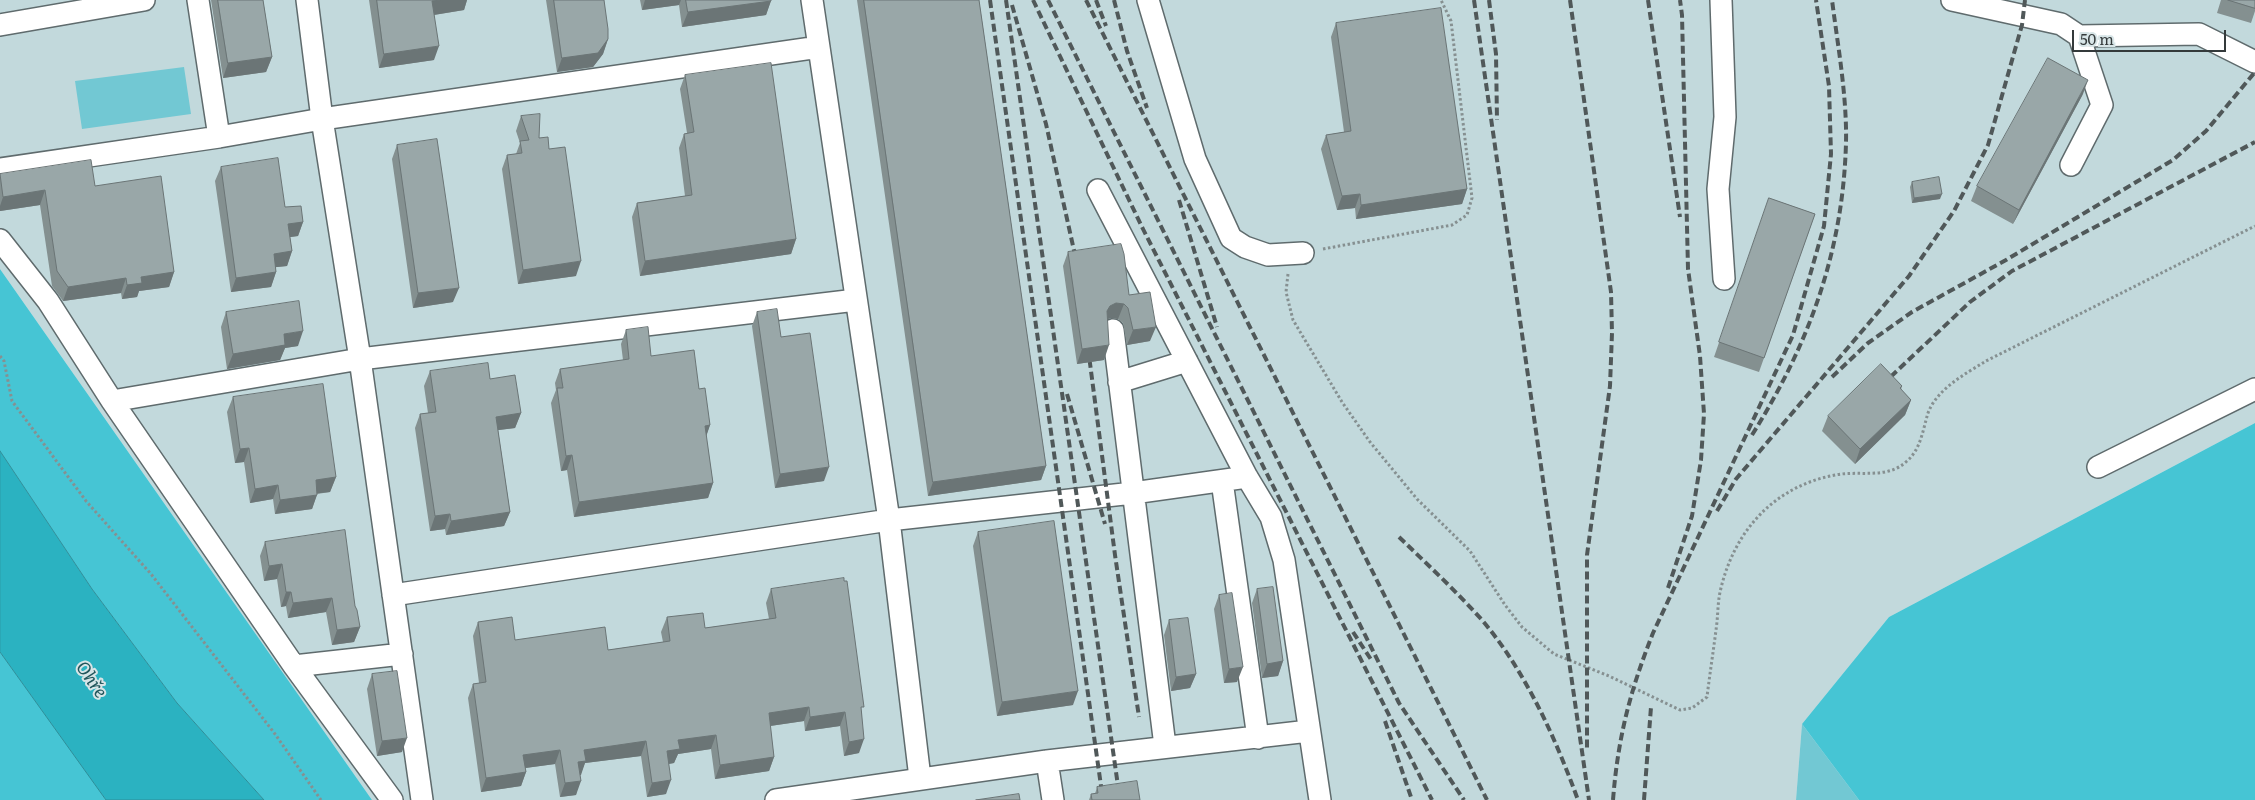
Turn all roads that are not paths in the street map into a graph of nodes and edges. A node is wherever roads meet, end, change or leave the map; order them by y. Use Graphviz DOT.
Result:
graph roads {
  1 [pos="144,0"];
  2 [pos="198,0"];
  3 [pos="308,0"];
  4 [pos="812,0"];
  5 [pos="1721,0"];
  6 [pos="1952,0"];
  7 [pos="1149,2"];
  8 [pos="0,25"];
  9 [pos="2079,36"];
  10 [pos="819,48"];
  11 [pos="2255,62"];
  12 [pos="322,119"];
  13 [pos="219,137"];
  14 [pos="2071,164"];
  15 [pos="0,169"];
  16 [pos="1098,190"];
  17 [pos="0,240"];
  18 [pos="1303,253"];
  19 [pos="1724,279"];
  20 [pos="856,300"];
  21 [pos="1113,330"];
  22 [pos="360,359"];
  23 [pos="1187,361"];
  24 [pos="1119,382"];
  25 [pos="2255,389"];
  26 [pos="112,400"];
  27 [pos="2098,467"];
  28 [pos="1247,476"];
  29 [pos="1222,481"];
  30 [pos="1133,493"];
  31 [pos="889,520"];
  32 [pos="393,595"];
  33 [pos="402,654"];
  34 [pos="294,666"];
  35 [pos="1310,731"];
  36 [pos="1258,738"];
  37 [pos="1165,746"];
  38 [pos="1047,761"];
  39 [pos="920,778"];
  40 [pos="821,797"];
  41 [pos="392,800"];
  42 [pos="422,800"];
  43 [pos="776,800"];
  44 [pos="1053,800"];
  45 [pos="1320,800"];
  1 -- 8 [label="lane"];
  2 -- 13 [label="lane"];
  3 -- 12 [label="lane"];
  4 -- 10 [label="lane"];
  5 -- 19 [label="lane"];
  6 -- 9 [label="lane"];
  7 -- 18 [label="lane"];
  9 -- 11 [label="lane"];
  9 -- 14 [label="lane"];
  10 -- 12 [label="lane"];
  10 -- 20 [label="lane"];
  12 -- 13 [label="lane"];
  12 -- 22 [label="lane"];
  13 -- 15 [label="lane"];
  16 -- 23 [label="lane"];
  17 -- 26 [label="lane"];
  20 -- 22 [label="lane"];
  20 -- 31 [label="lane"];
  21 -- 24 [label="lane"];
  22 -- 26 [label="lane"];
  22 -- 32 [label="lane"];
  23 -- 24 [label="lane"];
  23 -- 28 [label="lane"];
  24 -- 30 [label="lane"];
  25 -- 27 [label="lane"];
  26 -- 34 [label="lane"];
  28 -- 29 [label="lane"];
  28 -- 35 [label="lane"];
  29 -- 30 [label="lane"];
  29 -- 36 [label="lane"];
  30 -- 31 [label="lane"];
  30 -- 37 [label="lane"];
  31 -- 32 [label="lane"];
  31 -- 39 [label="lane"];
  32 -- 33 [label="lane"];
  33 -- 34 [label="lane"];
  33 -- 42 [label="lane"];
  34 -- 41 [label="lane"];
  35 -- 36 [label="lane"];
  35 -- 45 [label="lane"];
  36 -- 37 [label="lane"];
  37 -- 38 [label="lane"];
  38 -- 39 [label="lane"];
  38 -- 44 [label="lane"];
  39 -- 40 [label="lane"];
  40 -- 43 [label="lane"];
}
